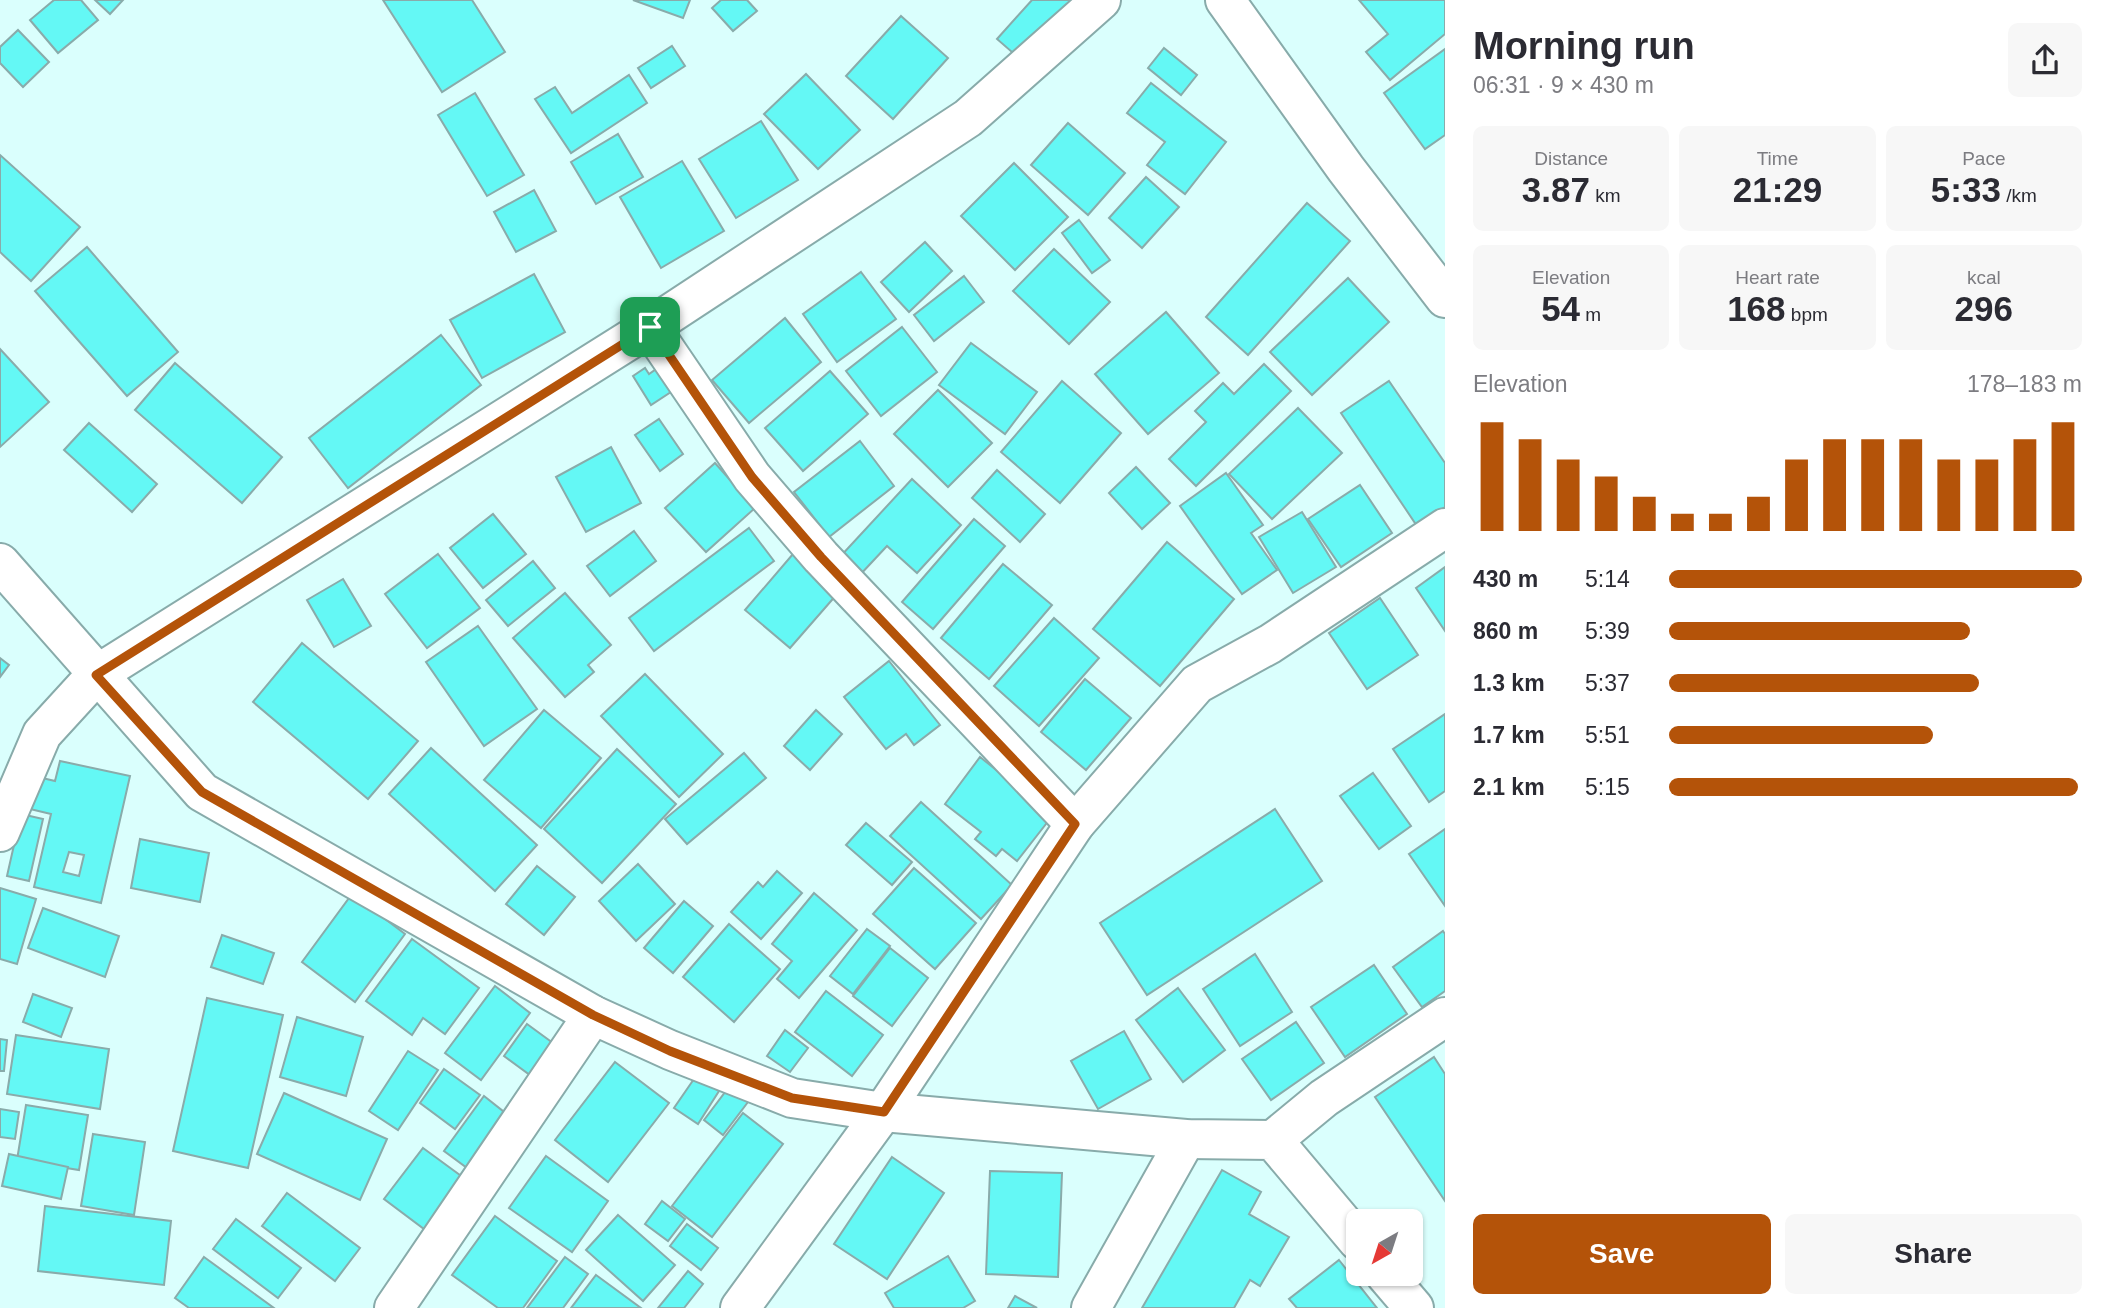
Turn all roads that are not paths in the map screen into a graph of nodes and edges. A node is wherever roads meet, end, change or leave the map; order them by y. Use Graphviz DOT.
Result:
graph roads {
  1 [pos="1101,0"];
  2 [pos="1225,0"];
  3 [pos="1445,298"];
  4 [pos="650,327"];
  5 [pos="1445,528"];
  6 [pos="0,563"];
  7 [pos="96,675"];
  8 [pos="1075,824"];
  9 [pos="0,832"];
  10 [pos="593,1015"];
  11 [pos="1445,1017"];
  12 [pos="884,1112"];
  13 [pos="1186,1139"];
  14 [pos="1273,1140"];
  15 [pos="1346,1227"];
  16 [pos="1395,1286"];
  17 [pos="394,1308"];
  18 [pos="740,1308"];
  19 [pos="1091,1308"];
  20 [pos="1414,1308"];
  1 -- 4 [label="street"];
  2 -- 3 [label="street"];
  4 -- 7 [label="street"];
  4 -- 8 [label="street"];
  5 -- 8 [label="street"];
  6 -- 7 [label="street"];
  7 -- 9 [label="street"];
  7 -- 10 [label="street"];
  8 -- 12 [label="street"];
  10 -- 12 [label="street"];
  10 -- 17 [label="street"];
  11 -- 14 [label="street"];
  12 -- 13 [label="street"];
  12 -- 18 [label="street"];
  13 -- 14 [label="street"];
  13 -- 19 [label="street"];
  14 -- 15 [label="street"];
  16 -- 20 [label="street"];
}
